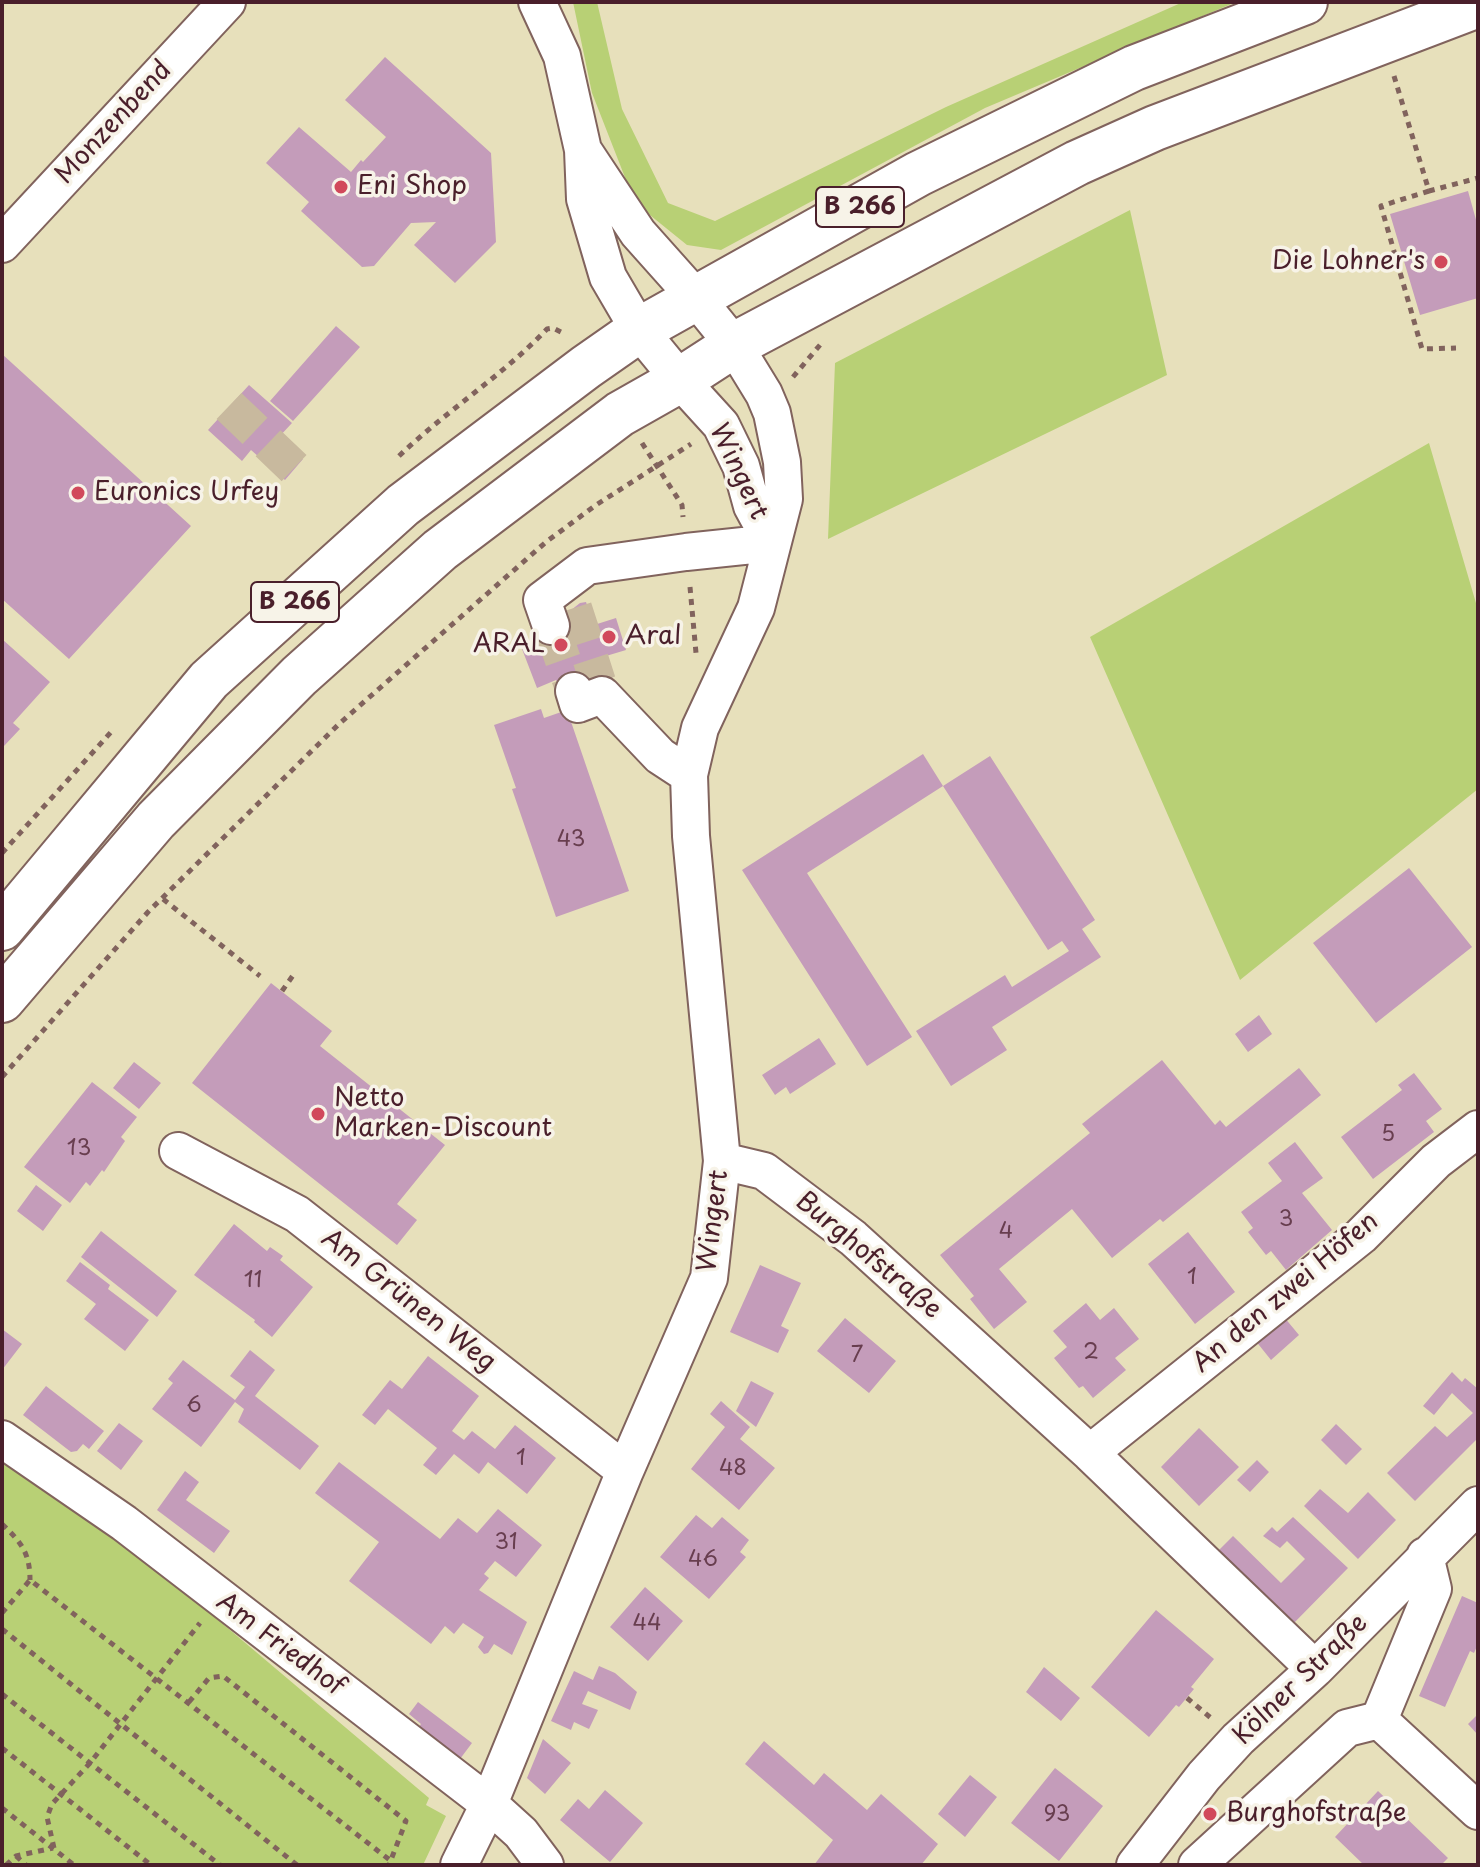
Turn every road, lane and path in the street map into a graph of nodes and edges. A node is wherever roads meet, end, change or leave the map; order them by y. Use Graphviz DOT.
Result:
graph roads {
  1 [pos="227,2"];
  2 [pos="537,2"];
  3 [pos="1305,2"];
  4 [pos="1478,5"];
  5 [pos="1380,80"];
  6 [pos="583,150"];
  7 [pos="1478,178"];
  8 [pos="1429,191"];
  9 [pos="2,244"];
  10 [pos="696,298"];
  11 [pos="639,330"];
  12 [pos="821,344"];
  13 [pos="734,345"];
  14 [pos="1456,348"];
  15 [pos="680,380"];
  16 [pos="764,394"];
  17 [pos="721,425"];
  18 [pos="642,443"];
  19 [pos="657,467"];
  20 [pos="683,520"];
  21 [pos="772,543"];
  22 [pos="688,574"];
  23 [pos="563,606"];
  24 [pos="696,654"];
  25 [pos="592,689"];
  26 [pos="689,775"];
  27 [pos="163,899"];
  28 [pos="2,928"];
  29 [pos="294,974"];
  30 [pos="260,976"];
  31 [pos="282,991"];
  32 [pos="2,1000"];
  33 [pos="2,1077"];
  34 [pos="1478,1129"];
  35 [pos="178,1151"];
  36 [pos="722,1161"];
  37 [pos="2,1439"];
  38 [pos="1090,1453"];
  39 [pos="625,1471"];
  40 [pos="1478,1505"];
  41 [pos="2,1524"];
  42 [pos="1425,1556"];
  43 [pos="30,1580"];
  44 [pos="220,1599"];
  45 [pos="2,1613"];
  46 [pos="2,1629"];
  47 [pos="1315,1669"];
  48 [pos="157,1677"];
  49 [pos="2,1694"];
  50 [pos="189,1702"];
  51 [pos="1379,1720"];
  52 [pos="121,1724"];
  53 [pos="2,1748"];
  54 [pos="90,1763"];
  55 [pos="61,1794"];
  56 [pos="489,1804"];
  57 [pos="2,1808"];
  58 [pos="1478,1811"];
  59 [pos="54,1848"];
  60 [pos="16,1856"];
  61 [pos="390,1863"];
  62 [pos="6,1865"];
  63 [pos="26,1865"];
  64 [pos="74,1865"];
  65 [pos="151,1865"];
  66 [pos="220,1865"];
  67 [pos="297,1865"];
  68 [pos="459,1865"];
  69 [pos="545,1865"];
  70 [pos="1135,1865"];
  71 [pos="1197,1865"];
  1 -- 9 [label="street, Monzenbend"];
  2 -- 6 [label="street"];
  3 -- 10 [label="main road, B 266"];
  4 -- 13 [label="main road, B 266"];
  5 -- 8 [label="path"];
  6 -- 10 [label="street"];
  6 -- 11 [label="street"];
  7 -- 8 [label="path"];
  8 -- 14 [label="path"];
  10 -- 11 [label="main road, B 266"];
  10 -- 13 [label="street, Wingert"];
  11 -- 15 [label="street, Wingert"];
  11 -- 28 [label="main road, B 266"];
  12 -- 16 [label="path"];
  13 -- 15 [label="main road, B 266"];
  13 -- 16 [label="street, Wingert"];
  15 -- 17 [label="street, Wingert"];
  15 -- 32 [label="main road, B 266"];
  16 -- 21 [label="street, Wingert"];
  17 -- 19 [label="path"];
  17 -- 21 [label="street, Wingert"];
  18 -- 19 [label="path"];
  19 -- 20 [label="path"];
  19 -- 27 [label="path"];
  21 -- 23 [label="street"];
  21 -- 26 [label="street, Wingert"];
  22 -- 24 [label="path"];
  25 -- 26 [label="street"];
  26 -- 36 [label="street, Wingert"];
  27 -- 30 [label="path"];
  27 -- 33 [label="path"];
  29 -- 31 [label="path"];
  34 -- 38 [label="street, An den zwei Höfen"];
  35 -- 39 [label="street, Am Grünen Weg"];
  36 -- 38 [label="street, Burghofstraße"];
  36 -- 39 [label="street, Wingert"];
  37 -- 44 [label="street, Am Friedhof"];
  38 -- 47 [label="street, Burghofstraße"];
  39 -- 56 [label="street, Wingert"];
  40 -- 42 [label="street, Kölner Straße"];
  41 -- 43 [label="path"];
  42 -- 47 [label="street, Kölner Straße"];
  42 -- 51 [label="street"];
  43 -- 45 [label="path"];
  43 -- 48 [label="path"];
  44 -- 48 [label="path"];
  44 -- 56 [label="street, Am Friedhof"];
  46 -- 52 [label="path"];
  47 -- 70 [label="street, Kölner Straße"];
  48 -- 50 [label="path"];
  48 -- 52 [label="path"];
  49 -- 54 [label="path"];
  50 -- 61 [label="path"];
  50 -- 61 [label="path"];
  51 -- 58 [label="street"];
  51 -- 71 [label="street"];
  52 -- 54 [label="path"];
  52 -- 67 [label="path"];
  53 -- 55 [label="path"];
  54 -- 55 [label="path"];
  54 -- 66 [label="path"];
  55 -- 59 [label="path"];
  55 -- 65 [label="path"];
  56 -- 68 [label="street, Wingert"];
  56 -- 69 [label="street, Am Friedhof"];
  57 -- 59 [label="path"];
  59 -- 60 [label="path"];
  59 -- 64 [label="path"];
  60 -- 62 [label="path"];
  60 -- 63 [label="path"];
}
